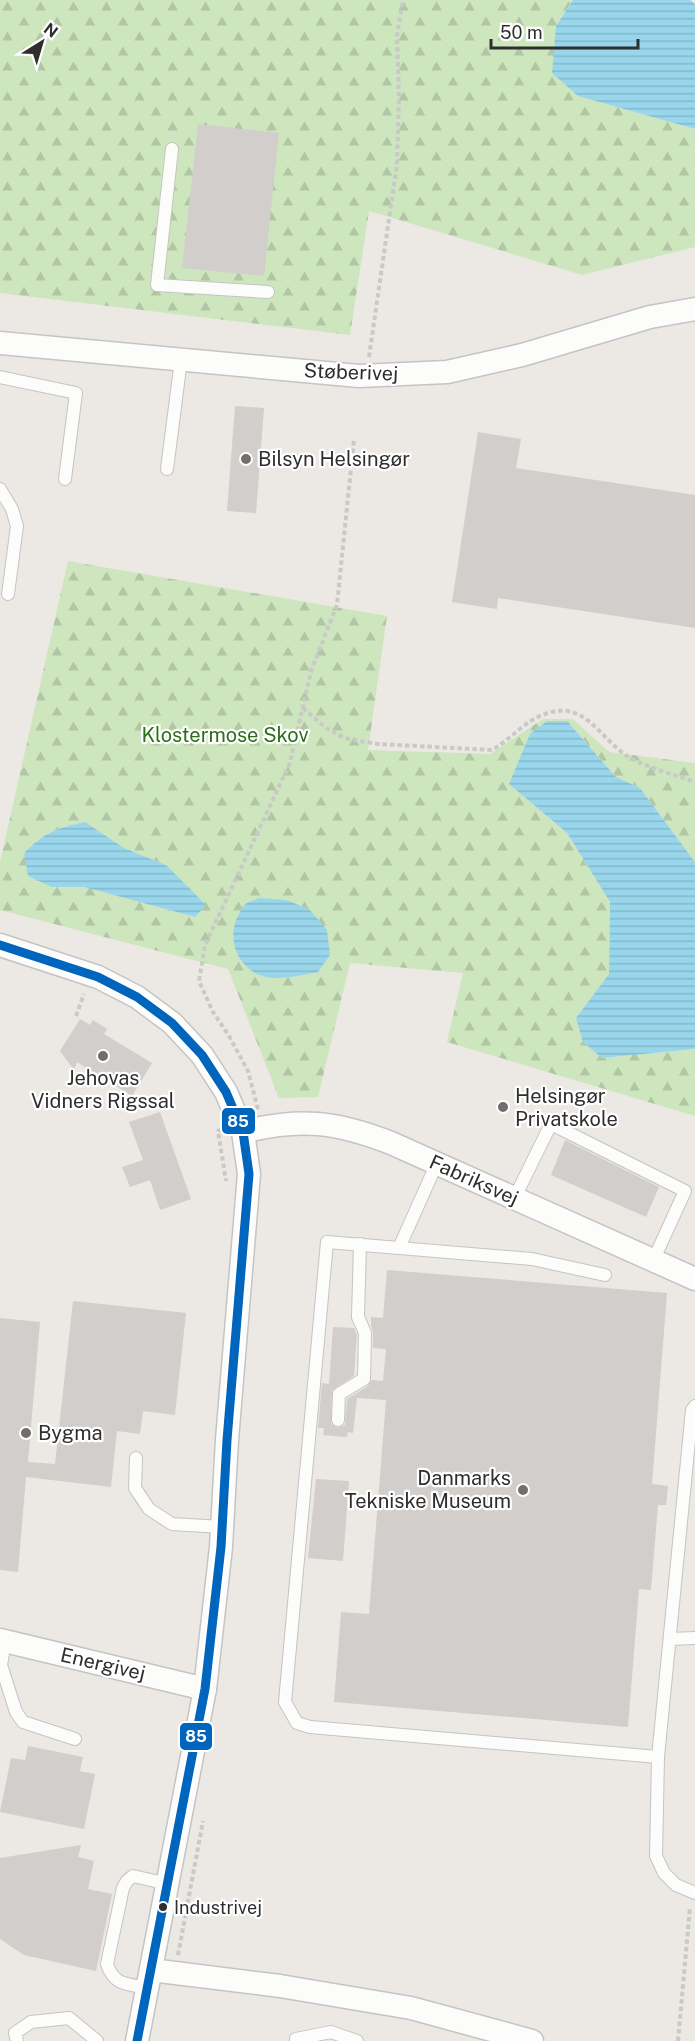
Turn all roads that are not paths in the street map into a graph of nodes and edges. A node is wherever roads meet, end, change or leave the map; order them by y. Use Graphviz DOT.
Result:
graph roads {
  1 [pos="172,149"];
  2 [pos="268,292"];
  3 [pos="695,309"];
  4 [pos="0,343"];
  5 [pos="181,360"];
  6 [pos="0,377"];
  7 [pos="167,469"];
  8 [pos="65,479"];
  9 [pos="0,489"];
  10 [pos="8,594"];
  11 [pos="0,945"];
  12 [pos="248,1126"];
  13 [pos="437,1164"];
  14 [pos="514,1199"];
  15 [pos="360,1244"];
  16 [pos="399,1248"];
  17 [pos="653,1261"];
  18 [pos="605,1275"];
  19 [pos="695,1279"];
  20 [pos="695,1406"];
  21 [pos="338,1420"];
  22 [pos="693,1424"];
  23 [pos="136,1458"];
  24 [pos="222,1527"];
  25 [pos="695,1638"];
  26 [pos="670,1639"];
  27 [pos="3,1640"];
  28 [pos="205,1689"];
  29 [pos="75,1739"];
  30 [pos="658,1757"];
  31 [pos="168,1884"];
  32 [pos="693,1892"];
  33 [pos="149,1979"];
  34 [pos="17,2041"];
  35 [pos="97,2041"];
  36 [pos="137,2041"];
  37 [pos="296,2041"];
  38 [pos="357,2041"];
  39 [pos="532,2041"];
  1 -- 2 [label="lane"];
  3 -- 5 [label="street, Støberivej"];
  4 -- 5 [label="street, Støberivej"];
  5 -- 7 [label="lane"];
  6 -- 8 [label="lane"];
  9 -- 10 [label="lane"];
  11 -- 12 [label="street"];
  12 -- 13 [label="street, Fabriksvej"];
  12 -- 24 [label="street"];
  13 -- 14 [label="street, Fabriksvej"];
  13 -- 16 [label="lane"];
  14 -- 17 [label="street, Fabriksvej"];
  14 -- 17 [label="lane"];
  15 -- 16 [label="lane"];
  15 -- 21 [label="lane"];
  15 -- 30 [label="lane"];
  16 -- 18 [label="lane"];
  17 -- 19 [label="street, Fabriksvej"];
  20 -- 22 [label="lane"];
  22 -- 26 [label="lane"];
  23 -- 24 [label="lane"];
  24 -- 28 [label="street"];
  25 -- 26 [label="lane"];
  26 -- 30 [label="lane"];
  27 -- 28 [label="street, Energivej"];
  27 -- 29 [label="lane"];
  28 -- 31 [label="street"];
  30 -- 32 [label="lane"];
  31 -- 33 [label="street"];
  31 -- 33 [label="lane"];
  33 -- 36 [label="street"];
  33 -- 39 [label="street"];
  34 -- 35 [label="lane"];
  37 -- 38 [label="lane"];
}
